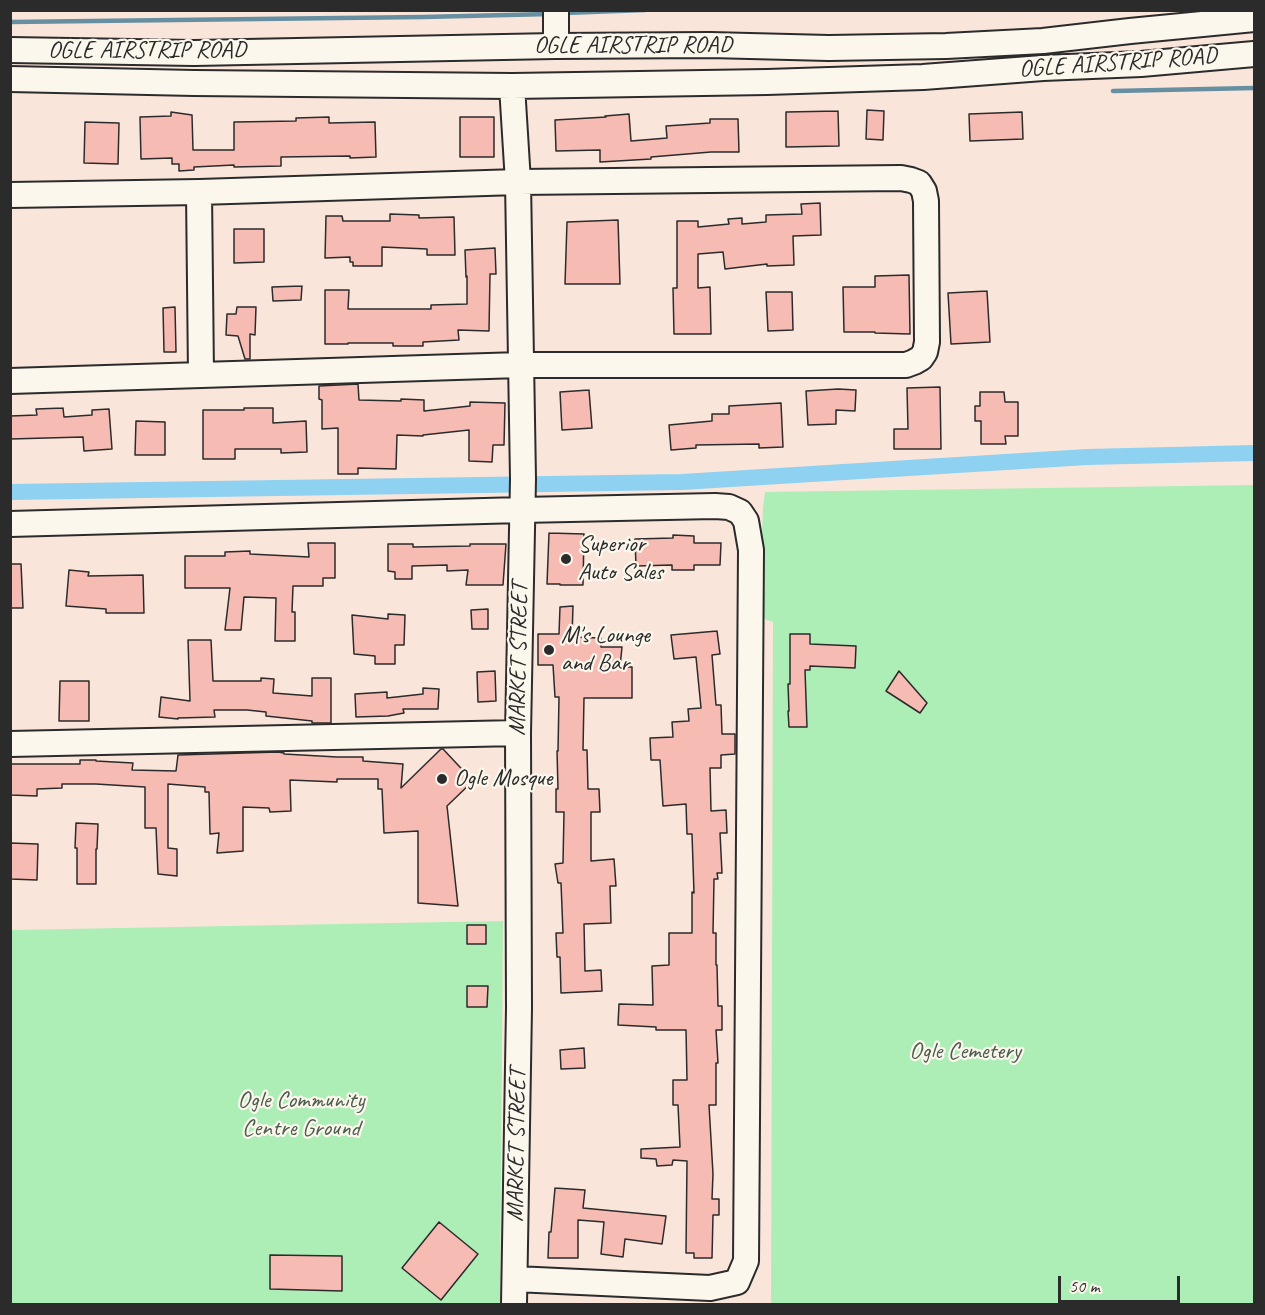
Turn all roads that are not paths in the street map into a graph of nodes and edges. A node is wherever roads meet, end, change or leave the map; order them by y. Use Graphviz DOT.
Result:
graph roads {
  1 [pos="556,10"];
  2 [pos="1254,19"];
  3 [pos="556,41"];
  4 [pos="10,50"];
  5 [pos="1254,54"];
  6 [pos="10,79"];
  7 [pos="512,86"];
  8 [pos="518,182"];
  9 [pos="199,192"];
  10 [pos="10,195"];
  11 [pos="520,365"];
  12 [pos="201,375"];
  13 [pos="10,381"];
  14 [pos="522,496"];
  15 [pos="10,524"];
  16 [pos="518,733"];
  17 [pos="10,744"];
  18 [pos="515,1280"];
  19 [pos="514,1305"];
  1 -- 3 [label="street"];
  2 -- 3 [label="street, OGLE AIRSTRIP ROAD"];
  3 -- 4 [label="street, OGLE AIRSTRIP ROAD"];
  5 -- 7 [label="street, OGLE AIRSTRIP ROAD"];
  6 -- 7 [label="street, OGLE AIRSTRIP ROAD"];
  7 -- 8 [label="street, MARKET STREET"];
  8 -- 9 [label="street"];
  8 -- 11 [label="street, MARKET STREET"];
  8 -- 11 [label="street"];
  9 -- 10 [label="street"];
  9 -- 12 [label="street"];
  11 -- 12 [label="street"];
  11 -- 14 [label="street, MARKET STREET"];
  12 -- 13 [label="street"];
  14 -- 15 [label="street"];
  14 -- 16 [label="street, MARKET STREET"];
  14 -- 18 [label="street"];
  16 -- 17 [label="street"];
  16 -- 18 [label="street, MARKET STREET"];
  18 -- 19 [label="street, MARKET STREET"];
}
